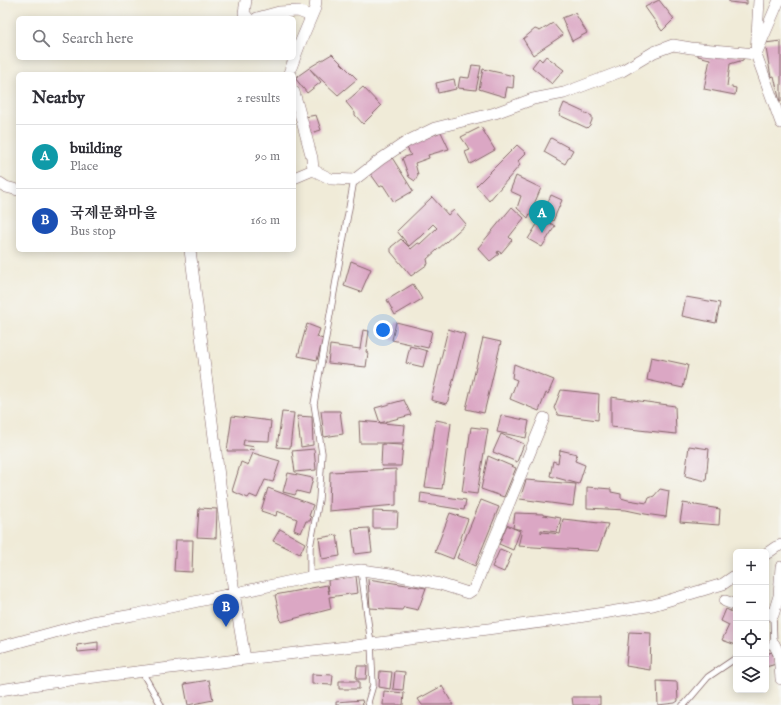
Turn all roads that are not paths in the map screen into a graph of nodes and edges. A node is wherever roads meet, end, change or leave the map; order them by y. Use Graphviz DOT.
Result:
graph roads {
  1 [pos="246,0"];
  2 [pos="316,0"];
  3 [pos="759,0"];
  4 [pos="779,0"];
  5 [pos="247,16"];
  6 [pos="264,16"];
  7 [pos="311,16"];
  8 [pos="296,52"];
  9 [pos="756,54"];
  10 [pos="293,60"];
  11 [pos="288,72"];
  12 [pos="296,99"];
  13 [pos="781,123"];
  14 [pos="313,170"];
  15 [pos="296,177"];
  16 [pos="354,180"];
  17 [pos="0,183"];
  18 [pos="16,190"];
  19 [pos="190,252"];
  20 [pos="544,418"];
  21 [pos="781,545"];
  22 [pos="769,552"];
  23 [pos="781,567"];
  24 [pos="361,570"];
  25 [pos="310,577"];
  26 [pos="733,577"];
  27 [pos="780,584"];
  28 [pos="234,593"];
  29 [pos="725,601"];
  30 [pos="733,604"];
  31 [pos="769,614"];
  32 [pos="371,644"];
  33 [pos="770,645"];
  34 [pos="0,647"];
  35 [pos="245,659"];
  36 [pos="733,660"];
  37 [pos="142,672"];
  38 [pos="781,679"];
  39 [pos="0,690"];
  40 [pos="161,705"];
  41 [pos="369,705"];
  42 [pos="683,705"];
  1 -- 5 [label="street"];
  2 -- 7 [label="street"];
  3 -- 9 [label="street"];
  4 -- 9 [label="street"];
  6 -- 7 [label="street"];
  7 -- 8 [label="street"];
  9 -- 13 [label="street"];
  9 -- 16 [label="street"];
  10 -- 11 [label="street"];
  12 -- 14 [label="street"];
  14 -- 15 [label="street"];
  14 -- 16 [label="street"];
  16 -- 25 [label="lane"];
  17 -- 18 [label="street"];
  19 -- 28 [label="street"];
  20 -- 24 [label="street"];
  21 -- 22 [label="street"];
  23 -- 27 [label="street"];
  24 -- 25 [label="street"];
  24 -- 32 [label="lane"];
  25 -- 28 [label="street"];
  26 -- 32 [label="street"];
  27 -- 31 [label="street"];
  28 -- 34 [label="street"];
  28 -- 35 [label="street"];
  29 -- 30 [label="street"];
  31 -- 33 [label="lane"];
  32 -- 35 [label="street"];
  32 -- 41 [label="lane"];
  33 -- 38 [label="street"];
  35 -- 37 [label="street"];
  36 -- 42 [label="lane"];
  37 -- 39 [label="street"];
  37 -- 40 [label="lane"];
}
